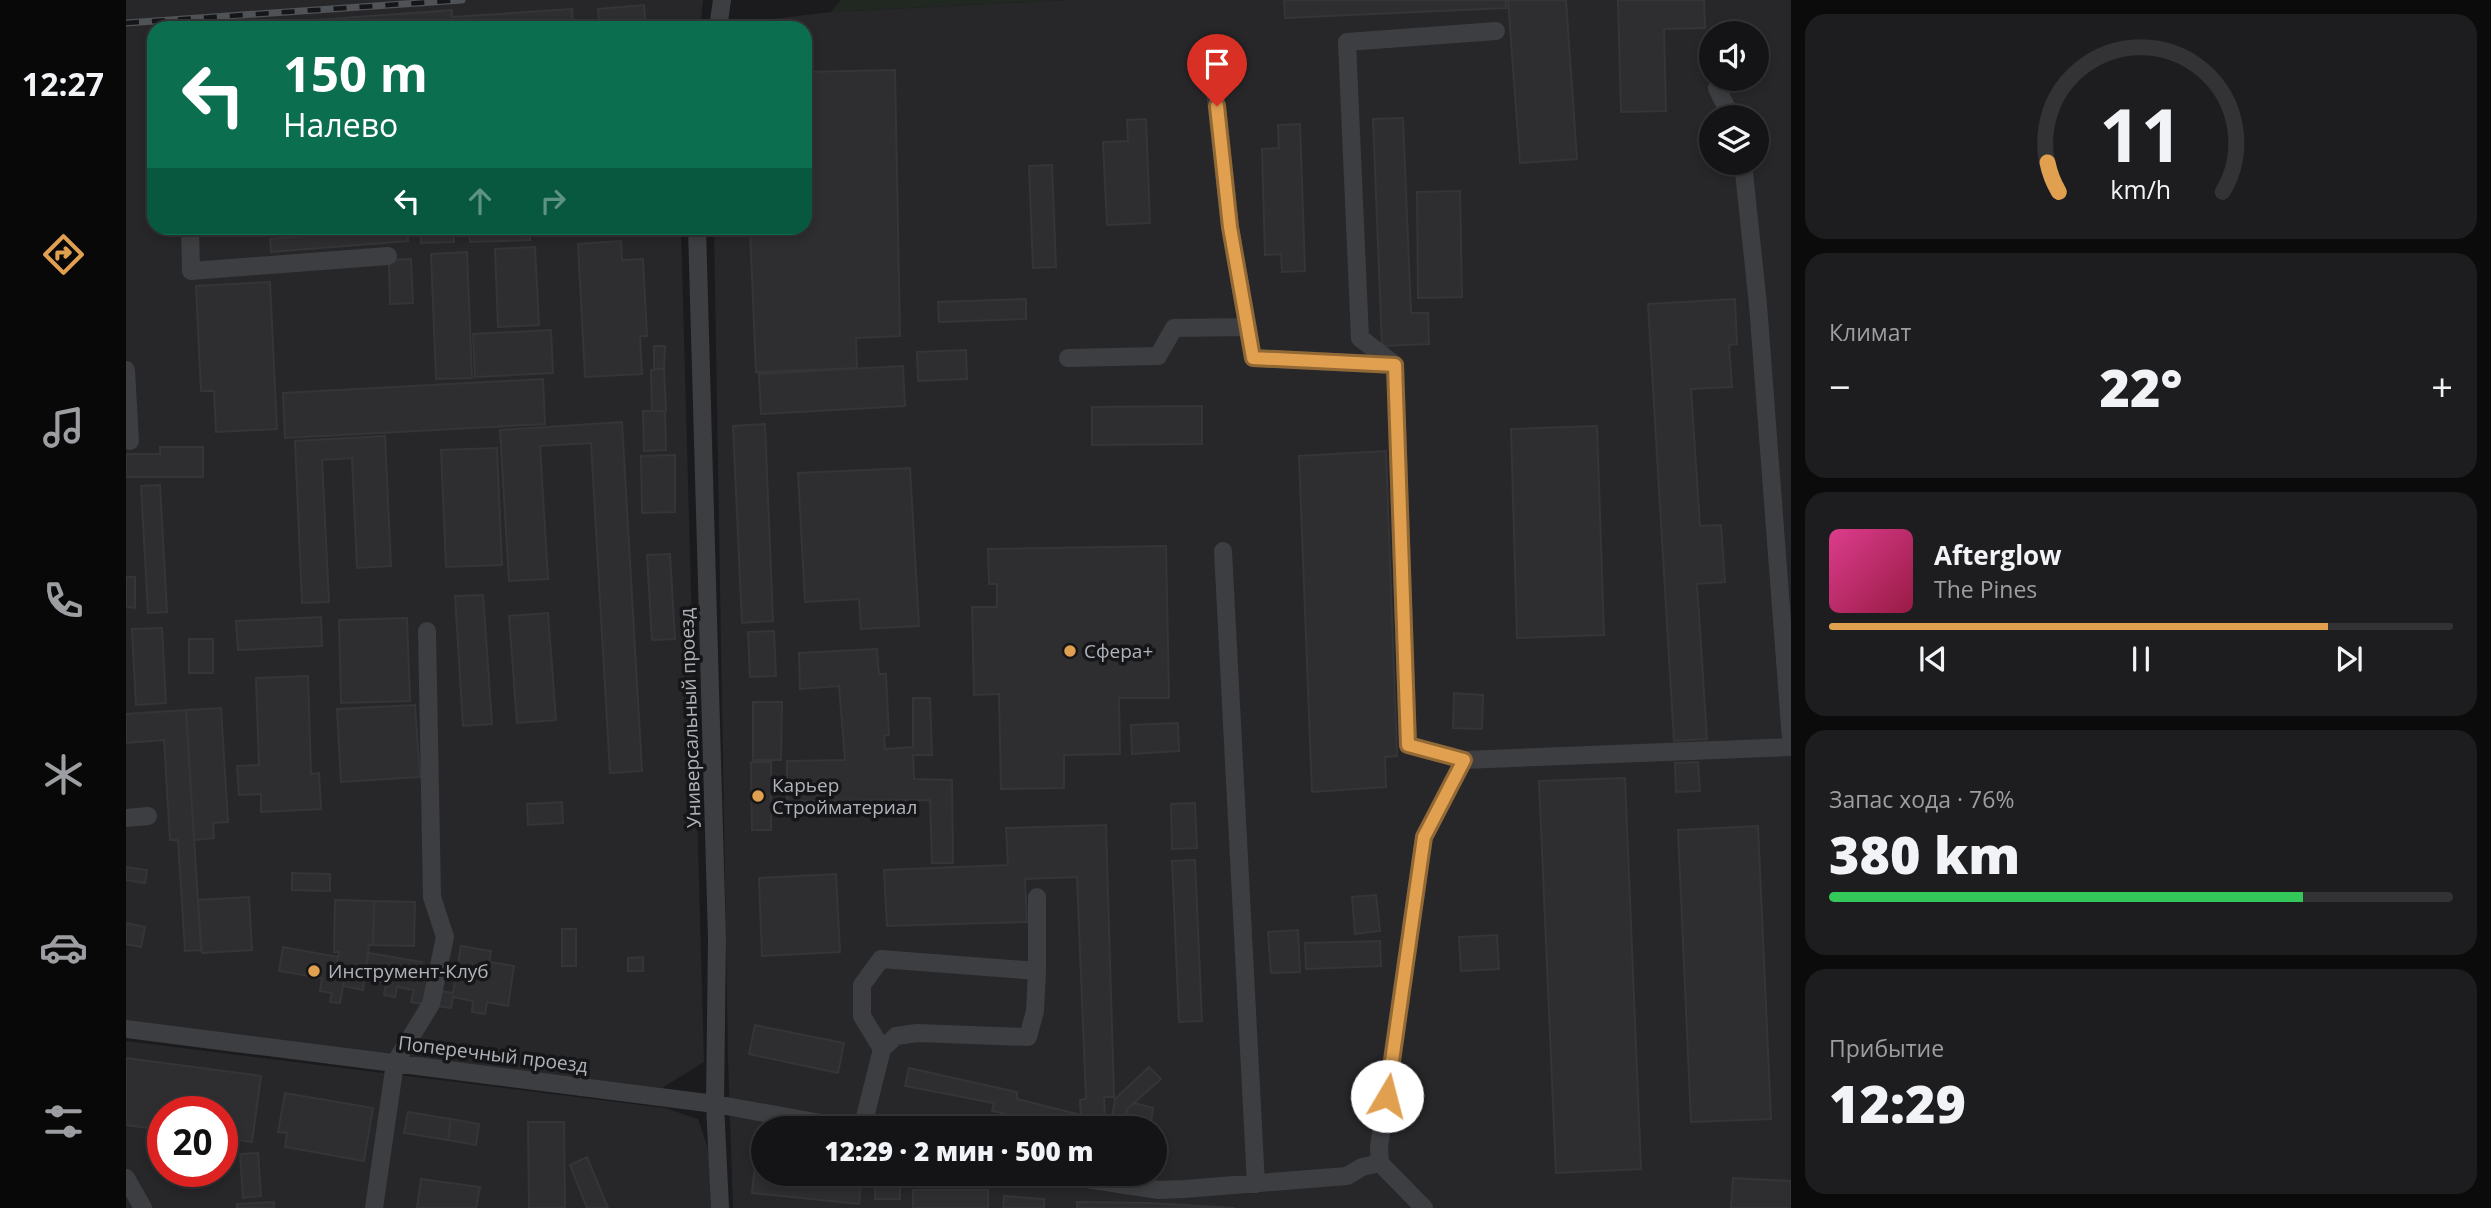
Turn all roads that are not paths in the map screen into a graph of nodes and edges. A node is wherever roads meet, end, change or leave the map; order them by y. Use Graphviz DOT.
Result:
graph roads {
  1 [pos="722,0"];
  2 [pos="719,21"];
  3 [pos="1496,31"];
  4 [pos="1214,82"];
  5 [pos="1744,175"];
  6 [pos="190,235"];
  7 [pos="697,235"];
  8 [pos="388,256"];
  9 [pos="1248,327"];
  10 [pos="1068,358"];
  11 [pos="1395,365"];
  12 [pos="126,370"];
  13 [pos="130,441"];
  14 [pos="1223,551"];
  15 [pos="427,631"];
  16 [pos="1791,739"];
  17 [pos="1791,747"];
  18 [pos="1464,760"];
  19 [pos="148,817"];
  20 [pos="126,818"];
  21 [pos="1037,897"];
  22 [pos="1037,971"];
  23 [pos="126,1029"];
  24 [pos="882,1049"];
  25 [pos="395,1063"];
  26 [pos="715,1104"];
  27 [pos="781,1116"];
  28 [pos="865,1116"];
  29 [pos="1380,1163"];
  30 [pos="126,1178"];
  31 [pos="1256,1184"];
  32 [pos="1132,1186"];
  33 [pos="143,1208"];
  34 [pos="374,1208"];
  35 [pos="720,1208"];
  36 [pos="1424,1208"];
  1 -- 2 [label="street"];
  3 -- 11 [label="street"];
  4 -- 9 [label="street"];
  5 -- 16 [label="street"];
  6 -- 8 [label="street"];
  7 -- 26 [label="street, Универсальный проезд"];
  9 -- 10 [label="street"];
  9 -- 11 [label="street"];
  11 -- 18 [label="street"];
  12 -- 13 [label="street"];
  14 -- 31 [label="street"];
  15 -- 25 [label="street"];
  17 -- 18 [label="street"];
  18 -- 29 [label="street"];
  19 -- 20 [label="street"];
  21 -- 22 [label="street"];
  22 -- 24 [label="street"];
  22 -- 24 [label="street"];
  23 -- 25 [label="street, Поперечный проезд"];
  24 -- 28 [label="street"];
  25 -- 26 [label="street, Поперечный проезд"];
  25 -- 34 [label="street"];
  26 -- 27 [label="street, Поперечный проезд"];
  26 -- 35 [label="street, Универсальный проезд"];
  29 -- 31 [label="street"];
  29 -- 36 [label="street"];
  30 -- 33 [label="street"];
  31 -- 32 [label="street"];
}
